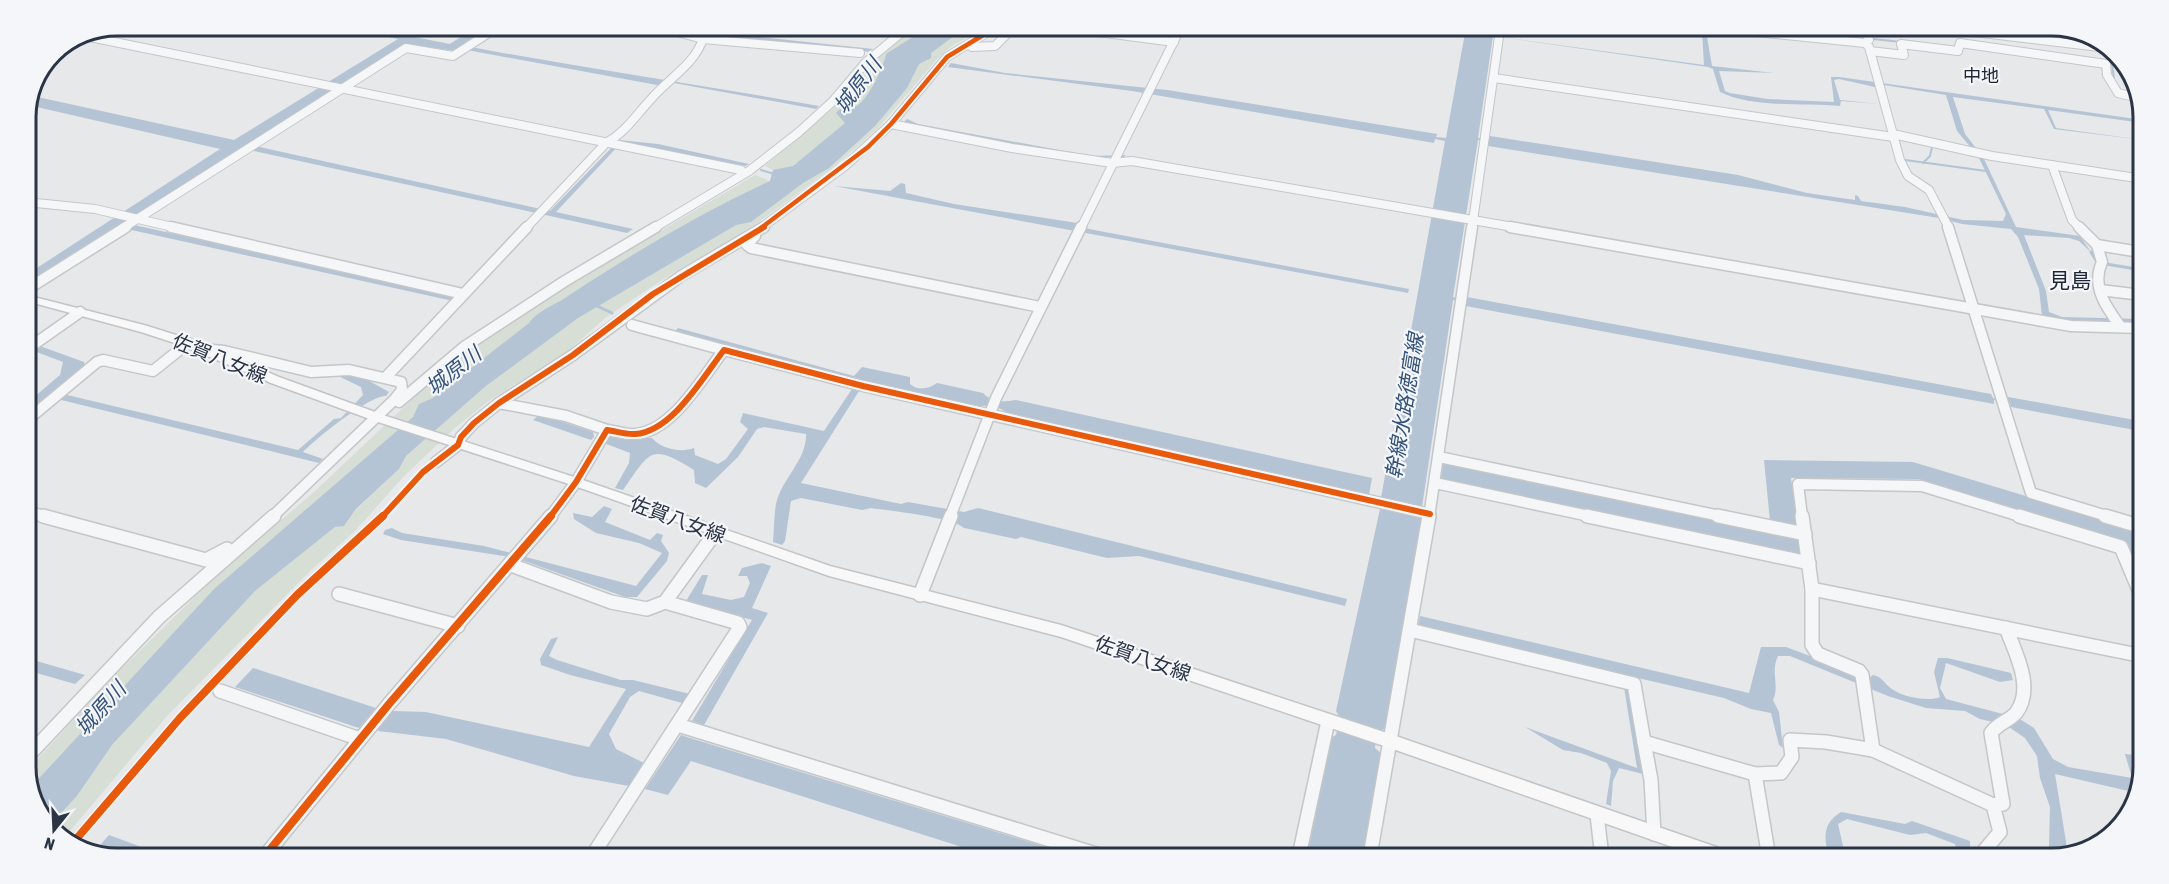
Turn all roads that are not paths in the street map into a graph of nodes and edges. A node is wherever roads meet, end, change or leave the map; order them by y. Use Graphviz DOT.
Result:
graph roads {
  1 [pos="484,36"];
  2 [pos="697,36"];
  3 [pos="897,36"];
  4 [pos="981,36"];
  5 [pos="984,36"];
  6 [pos="1005,36"];
  7 [pos="1131,36"];
  8 [pos="1177,36"];
  9 [pos="1499,36"];
  10 [pos="1833,36"];
  11 [pos="2004,36"];
  12 [pos="1868,38"];
  13 [pos="98,39"];
  14 [pos="703,39"];
  15 [pos="1174,42"];
  16 [pos="2050,42"];
  17 [pos="2090,46"];
  18 [pos="1870,51"];
  19 [pos="860,53"];
  20 [pos="2057,56"];
  21 [pos="1494,78"];
  22 [pos="342,88"];
  23 [pos="2130,96"];
  24 [pos="891,124"];
  25 [pos="1893,136"];
  26 [pos="613,145"];
  27 [pos="1115,159"];
  28 [pos="2052,165"];
  29 [pos="741,170"];
  30 [pos="2133,177"];
  31 [pos="36,203"];
  32 [pos="1469,219"];
  33 [pos="135,221"];
  34 [pos="763,227"];
  35 [pos="2097,245"];
  36 [pos="2133,251"];
  37 [pos="36,285"];
  38 [pos="2100,291"];
  39 [pos="463,294"];
  40 [pos="2133,295"];
  41 [pos="36,301"];
  42 [pos="1040,307"];
  43 [pos="1975,307"];
  44 [pos="80,312"];
  45 [pos="2117,322"];
  46 [pos="632,325"];
  47 [pos="2133,326"];
  48 [pos="36,343"];
  49 [pos="188,343"];
  50 [pos="203,349"];
  51 [pos="724,350"];
  52 [pos="386,376"];
  53 [pos="499,403"];
  54 [pos="990,412"];
  55 [pos="36,413"];
  56 [pos="379,418"];
  57 [pos="607,430"];
  58 [pos="455,444"];
  59 [pos="1439,457"];
  60 [pos="435,462"];
  61 [pos="576,482"];
  62 [pos="1435,483"];
  63 [pos="36,514"];
  64 [pos="1426,514"];
  65 [pos="2133,524"];
  66 [pos="715,533"];
  67 [pos="1806,534"];
  68 [pos="251,536"];
  69 [pos="515,559"];
  70 [pos="1809,563"];
  71 [pos="2133,576"];
  72 [pos="1812,589"];
  73 [pos="339,594"];
  74 [pos="920,595"];
  75 [pos="665,602"];
  76 [pos="458,626"];
  77 [pos="2006,628"];
  78 [pos="1410,630"];
  79 [pos="2133,654"];
  80 [pos="220,691"];
  81 [pos="1332,722"];
  82 [pos="678,725"];
  83 [pos="360,739"];
  84 [pos="1385,739"];
  85 [pos="1644,742"];
  86 [pos="36,747"];
  87 [pos="1873,750"];
  88 [pos="1755,774"];
  89 [pos="1994,806"];
  90 [pos="1597,815"];
  91 [pos="1654,834"];
  92 [pos="271,848"];
  93 [pos="598,848"];
  94 [pos="1076,848"];
  95 [pos="1301,848"];
  96 [pos="1371,848"];
  97 [pos="1601,848"];
  98 [pos="1695,848"];
  99 [pos="1767,848"];
  100 [pos="1986,848"];
  1 -- 22 [label="street"];
  2 -- 14 [label="street"];
  3 -- 56 [label="street"];
  4 -- 24 [label="street"];
  5 -- 6 [label="street"];
  7 -- 15 [label="street"];
  8 -- 15 [label="street"];
  9 -- 21 [label="street"];
  10 -- 12 [label="street"];
  11 -- 16 [label="street"];
  12 -- 18 [label="street"];
  13 -- 22 [label="street"];
  14 -- 19 [label="street"];
  14 -- 26 [label="street"];
  15 -- 27 [label="street"];
  16 -- 17 [label="street"];
  16 -- 20 [label="street"];
  18 -- 20 [label="street"];
  18 -- 25 [label="street"];
  20 -- 23 [label="street"];
  21 -- 25 [label="street"];
  21 -- 32 [label="street"];
  22 -- 26 [label="street"];
  22 -- 33 [label="street"];
  24 -- 27 [label="street"];
  24 -- 34 [label="street"];
  25 -- 28 [label="street"];
  25 -- 43 [label="street"];
  26 -- 29 [label="street"];
  26 -- 39 [label="street"];
  27 -- 32 [label="street"];
  27 -- 42 [label="street"];
  28 -- 30 [label="street"];
  28 -- 35 [label="street"];
  31 -- 33 [label="street"];
  32 -- 43 [label="street"];
  32 -- 59 [label="street"];
  33 -- 37 [label="street"];
  33 -- 39 [label="street"];
  34 -- 42 [label="street"];
  34 -- 53 [label="street"];
  35 -- 36 [label="street"];
  35 -- 38 [label="street"];
  38 -- 40 [label="street"];
  38 -- 45 [label="street"];
  39 -- 52 [label="street"];
  41 -- 44 [label="main road, 佐賀八女線"];
  42 -- 54 [label="street"];
  43 -- 45 [label="street"];
  43 -- 65 [label="street"];
  44 -- 48 [label="street"];
  44 -- 49 [label="main road, 佐賀八女線"];
  45 -- 47 [label="street"];
  46 -- 51 [label="street"];
  49 -- 50 [label="main road, 佐賀八女線"];
  49 -- 55 [label="street"];
  50 -- 52 [label="street"];
  50 -- 56 [label="main road, 佐賀八女線"];
  51 -- 54 [label="street"];
  51 -- 57 [label="street"];
  52 -- 56 [label="street"];
  53 -- 57 [label="street"];
  53 -- 58 [label="street"];
  54 -- 64 [label="street"];
  54 -- 74 [label="street"];
  56 -- 58 [label="main road, 佐賀八女線"];
  56 -- 68 [label="street"];
  57 -- 61 [label="street"];
  58 -- 60 [label="street"];
  58 -- 61 [label="main road, 佐賀八女線"];
  59 -- 62 [label="street"];
  59 -- 67 [label="street"];
  61 -- 66 [label="main road, 佐賀八女線"];
  61 -- 69 [label="street"];
  62 -- 64 [label="street"];
  62 -- 70 [label="street"];
  63 -- 68 [label="street"];
  64 -- 78 [label="street"];
  66 -- 74 [label="main road, 佐賀八女線"];
  66 -- 75 [label="street"];
  67 -- 70 [label="street"];
  67 -- 71 [label="street"];
  68 -- 86 [label="street"];
  69 -- 75 [label="street"];
  69 -- 76 [label="street"];
  70 -- 72 [label="street"];
  72 -- 77 [label="street"];
  72 -- 87 [label="street"];
  73 -- 76 [label="street"];
  74 -- 81 [label="main road, 佐賀八女線"];
  75 -- 82 [label="street"];
  76 -- 83 [label="street"];
  77 -- 79 [label="street"];
  77 -- 89 [label="street"];
  78 -- 84 [label="street"];
  78 -- 85 [label="street"];
  80 -- 83 [label="street"];
  81 -- 84 [label="main road, 佐賀八女線"];
  81 -- 95 [label="street"];
  82 -- 93 [label="street"];
  82 -- 94 [label="street"];
  83 -- 92 [label="street"];
  84 -- 90 [label="main road"];
  84 -- 96 [label="street"];
  85 -- 88 [label="street"];
  85 -- 91 [label="street"];
  87 -- 88 [label="street"];
  87 -- 89 [label="street"];
  88 -- 99 [label="street"];
  89 -- 100 [label="street"];
  90 -- 91 [label="main road"];
  90 -- 97 [label="street"];
  91 -- 98 [label="main road"];
}
